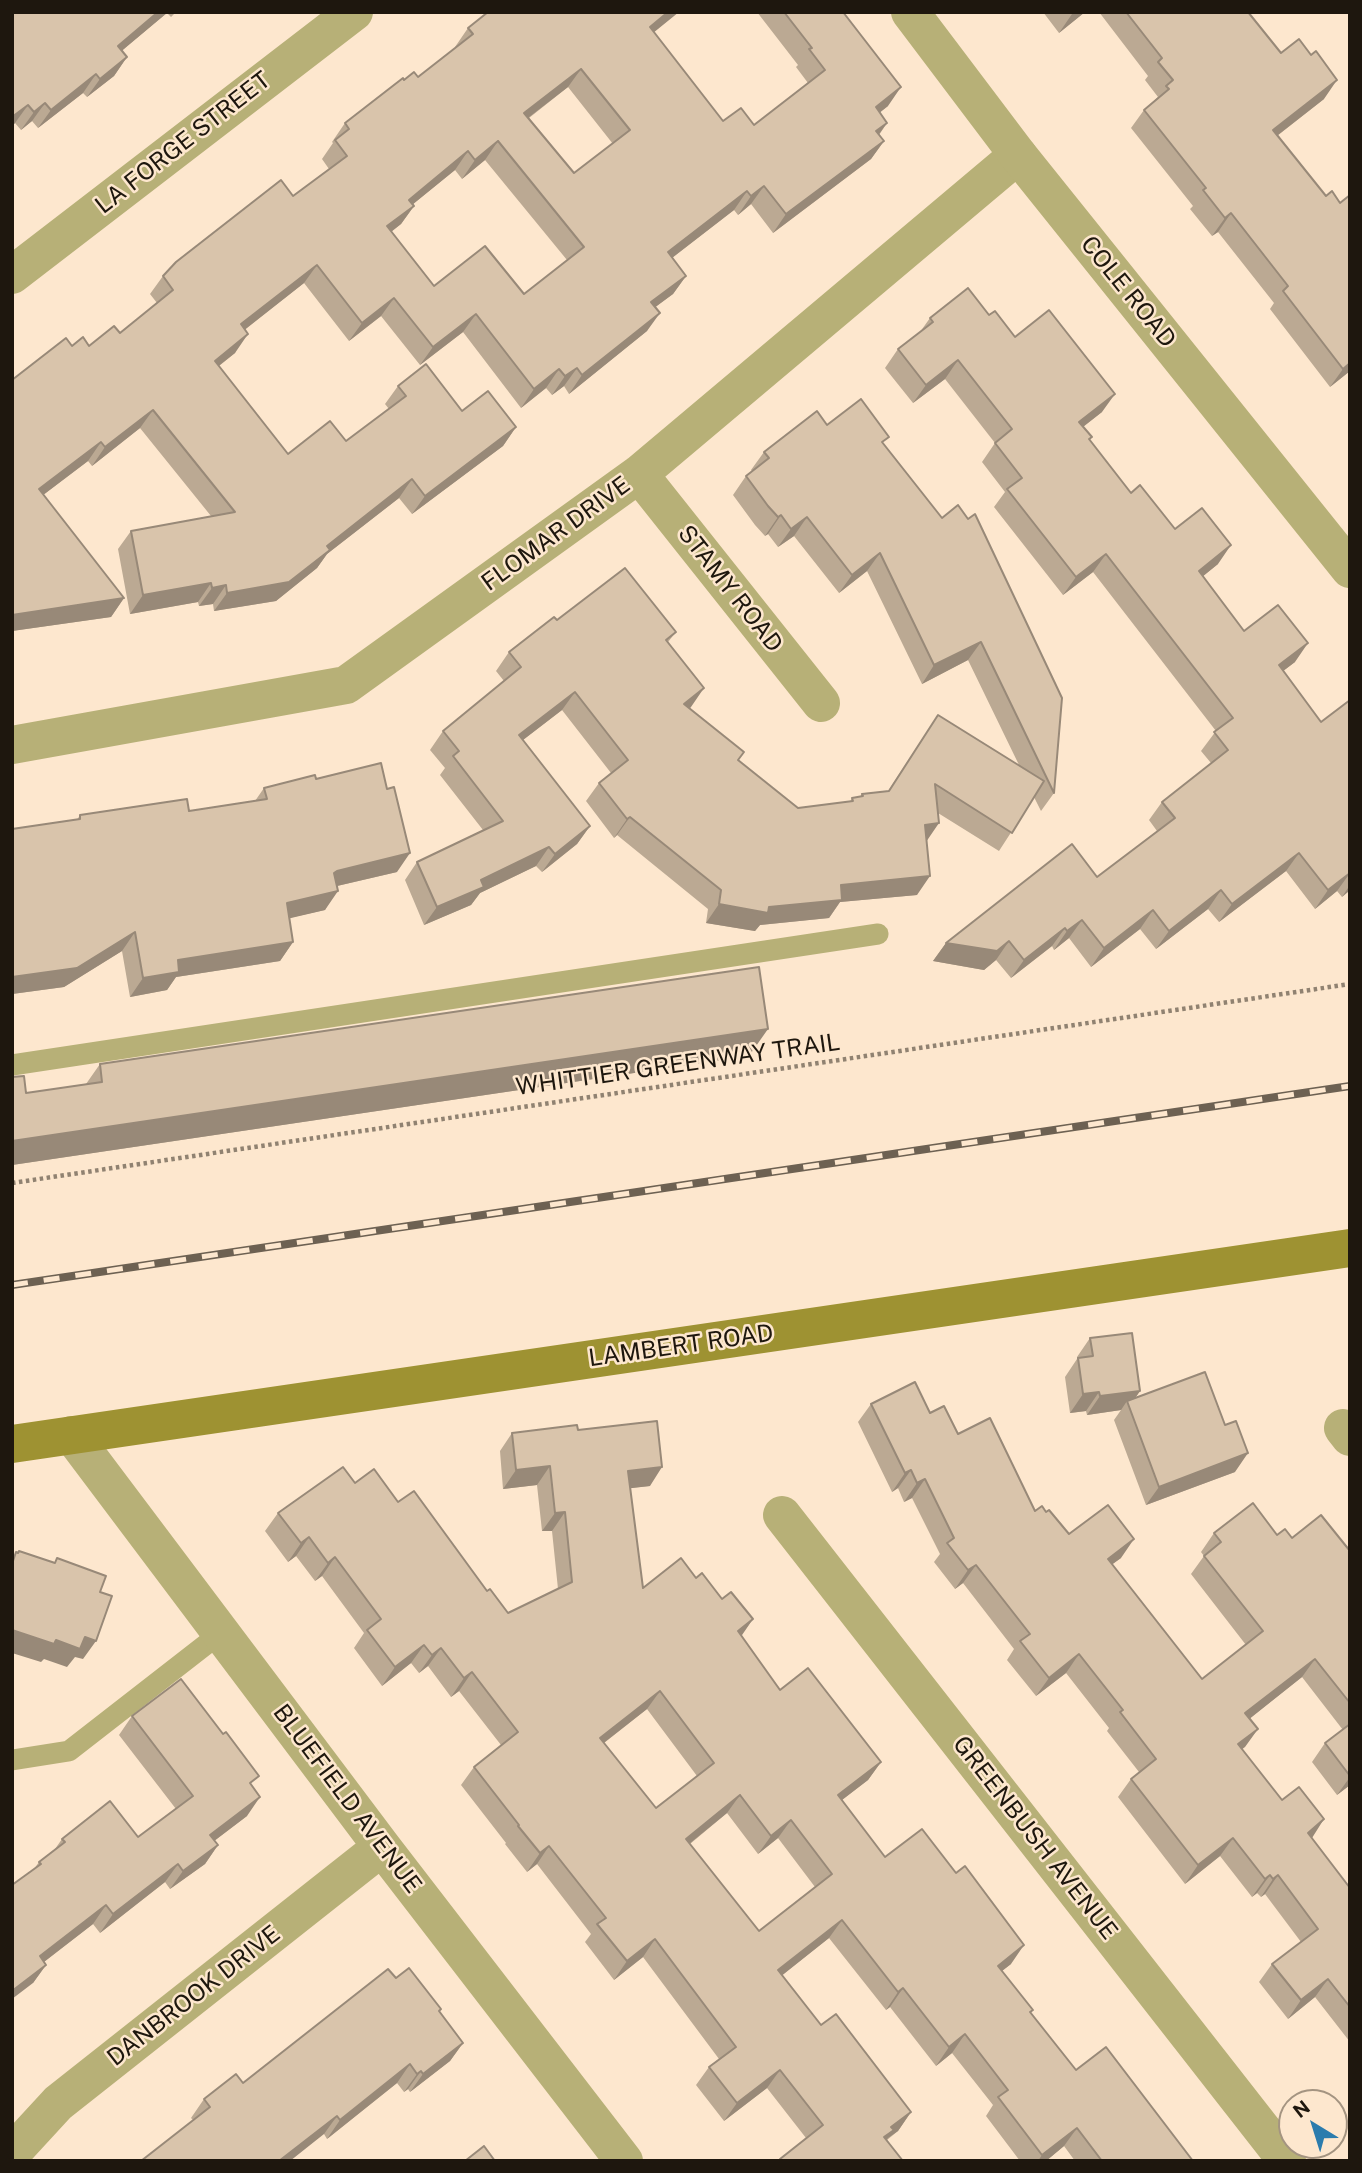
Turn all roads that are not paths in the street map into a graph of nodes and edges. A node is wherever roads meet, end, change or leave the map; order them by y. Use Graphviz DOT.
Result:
graph roads {
  1 [pos="354,12"];
  2 [pos="910,12"];
  3 [pos="1018,155"];
  4 [pos="12,275"];
  5 [pos="639,474"];
  6 [pos="1350,569"];
  7 [pos="821,703"];
  8 [pos="12,745"];
  9 [pos="878,934"];
  10 [pos="12,1065"];
  11 [pos="1350,1248"];
  12 [pos="72,1435"];
  13 [pos="12,1444"];
  14 [pos="782,1515"];
  15 [pos="222,1632"];
  16 [pos="12,1760"];
  17 [pos="382,1847"];
  18 [pos="12,2153"];
  19 [pos="624,2161"];
  20 [pos="1287,2161"];
  1 -- 4 [label="street, LA FORGE STREET"];
  2 -- 3 [label="street, COLE ROAD"];
  3 -- 5 [label="street, FLOMAR DRIVE"];
  3 -- 6 [label="street, COLE ROAD"];
  5 -- 7 [label="street, STAMY ROAD"];
  5 -- 8 [label="street, FLOMAR DRIVE"];
  9 -- 10 [label="lane"];
  11 -- 12 [label="main road, LAMBERT ROAD"];
  12 -- 13 [label="main road, LAMBERT ROAD"];
  12 -- 15 [label="street, BLUEFIELD AVENUE"];
  14 -- 20 [label="street, GREENBUSH AVENUE"];
  15 -- 16 [label="lane"];
  15 -- 17 [label="street, BLUEFIELD AVENUE"];
  17 -- 18 [label="street, DANBROOK DRIVE"];
  17 -- 19 [label="street, BLUEFIELD AVENUE"];
}
